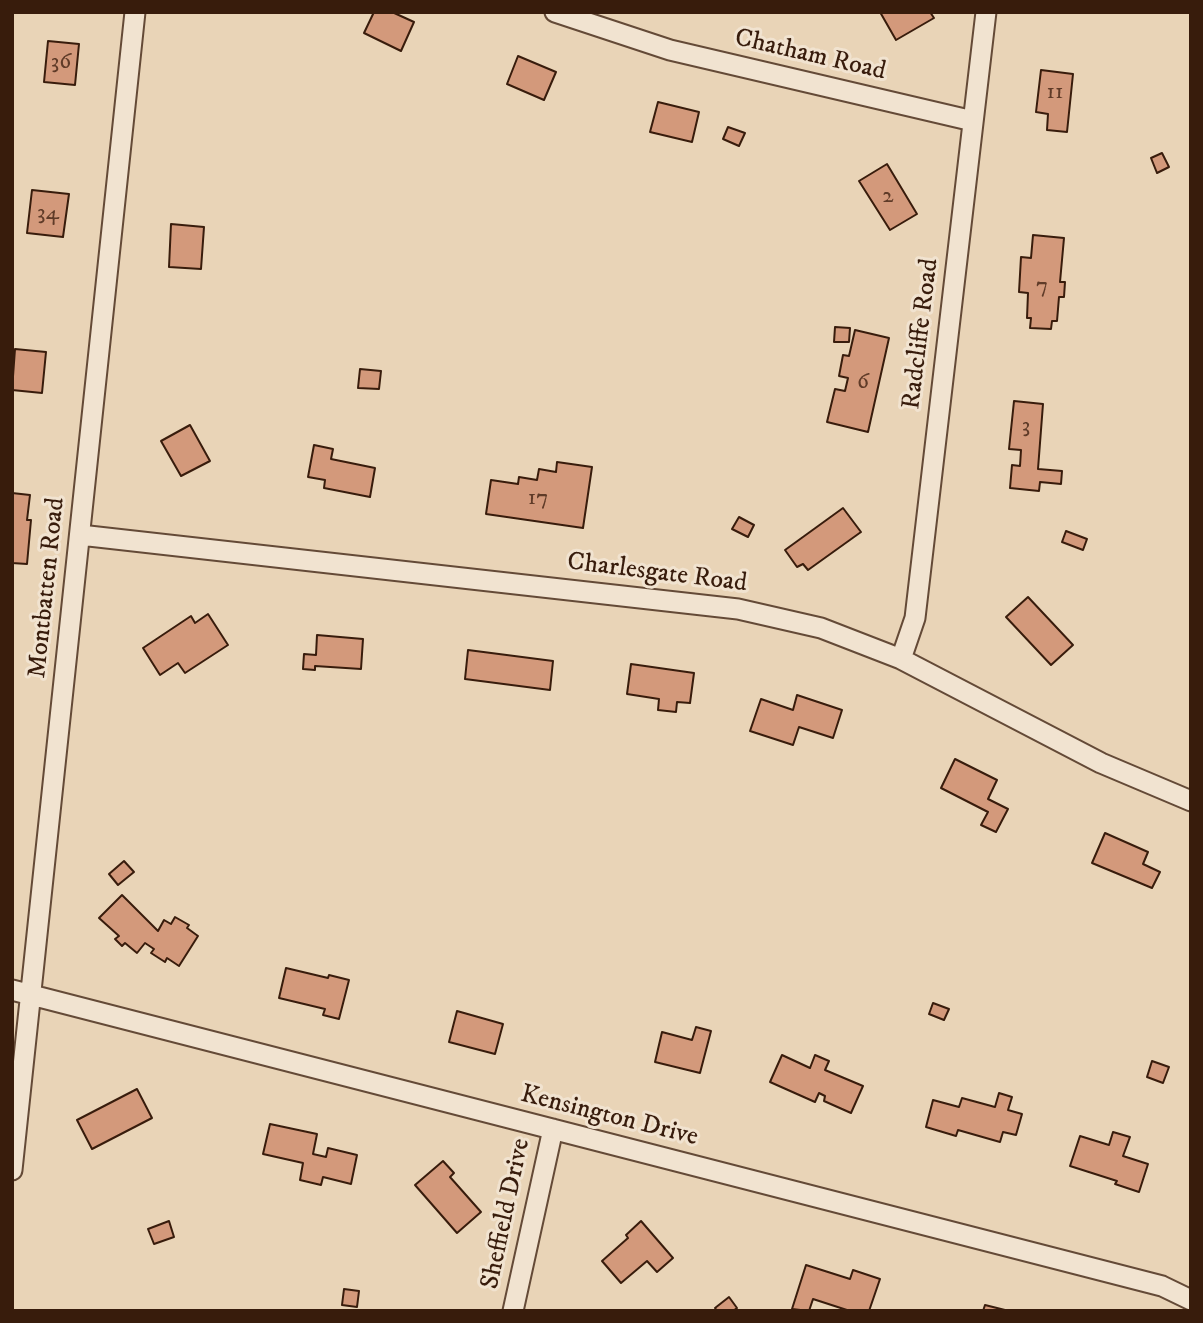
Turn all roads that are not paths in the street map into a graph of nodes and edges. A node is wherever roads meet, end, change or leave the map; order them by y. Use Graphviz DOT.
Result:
graph roads {
  1 [pos="135,12"];
  2 [pos="555,12"];
  3 [pos="986,12"];
  4 [pos="973,121"];
  5 [pos="79,535"];
  6 [pos="901,659"];
  7 [pos="1191,801"];
  8 [pos="22,993"];
  9 [pos="553,1129"];
  10 [pos="12,1170"];
  11 [pos="1191,1300"];
  12 [pos="513,1311"];
  1 -- 5 [label="street, Montbatten Road"];
  2 -- 4 [label="street, Chatham Road"];
  3 -- 4 [label="street, Radcliffe Road"];
  4 -- 6 [label="street, Radcliffe Road"];
  5 -- 6 [label="street, Charlesgate Road"];
  5 -- 8 [label="street, Montbatten Road"];
  6 -- 7 [label="street, Charlesgate Road"];
  8 -- 9 [label="street, Kensington Drive"];
  8 -- 10 [label="street, Montbatten Road"];
  9 -- 11 [label="street, Kensington Drive"];
  9 -- 12 [label="street, Sheffield Drive"];
}
